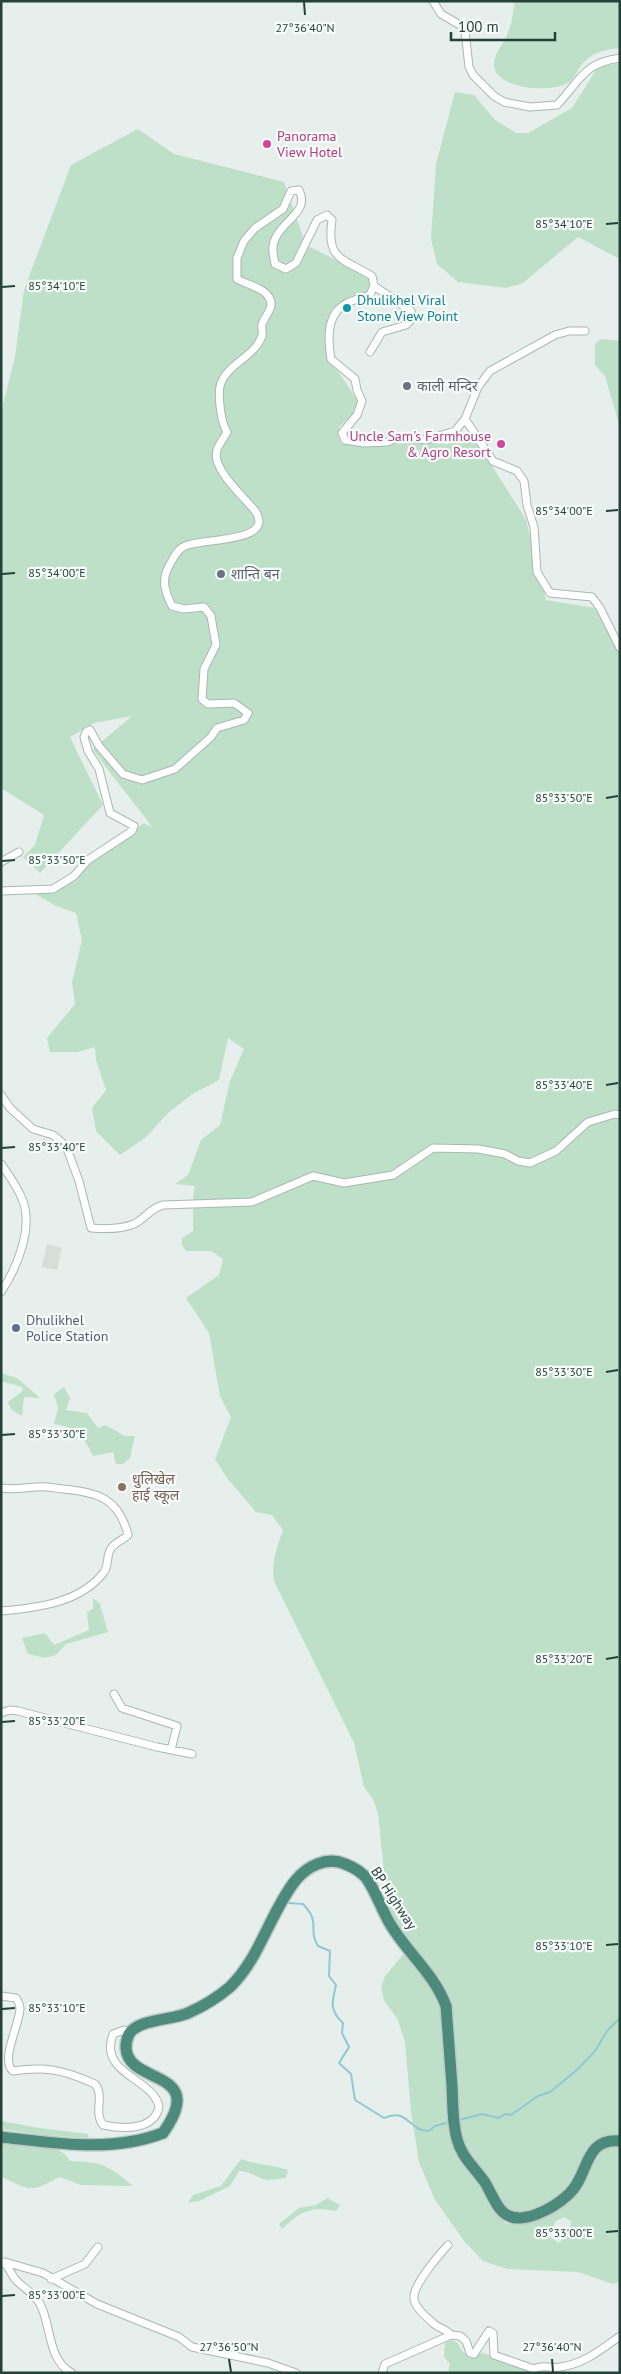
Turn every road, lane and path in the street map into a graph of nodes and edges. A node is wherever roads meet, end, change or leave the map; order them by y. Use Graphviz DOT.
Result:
graph roads {
  1 [pos="433,1"];
  2 [pos="620,58"];
  3 [pos="374,286"];
  4 [pos="585,331"];
  5 [pos="370,352"];
  6 [pos="465,419"];
  7 [pos="620,648"];
  8 [pos="19,852"];
  9 [pos="1,862"];
  10 [pos="1,891"];
  11 [pos="1,1095"];
  12 [pos="620,1115"];
  13 [pos="1,1164"];
  14 [pos="1,1292"];
  15 [pos="1,1488"];
  16 [pos="1,1612"];
  17 [pos="114,1694"];
  18 [pos="1,1714"];
  19 [pos="171,1750"];
  20 [pos="192,1754"];
  21 [pos="1,1996"];
  22 [pos="129,2034"];
  23 [pos="1,2137"];
  24 [pos="620,2141"];
  25 [pos="448,2245"];
  26 [pos="98,2247"];
  27 [pos="3,2261"];
  28 [pos="51,2279"];
  29 [pos="451,2335"];
  30 [pos="620,2336"];
  31 [pos="72,2373"];
  32 [pos="296,2373"];
  33 [pos="382,2373"];
  1 -- 2 [label="street"];
  3 -- 5 [label="street"];
  3 -- 6 [label="street"];
  3 -- 10 [label="street"];
  4 -- 6 [label="street"];
  6 -- 7 [label="street"];
  8 -- 9 [label="street"];
  11 -- 12 [label="street"];
  13 -- 14 [label="street"];
  15 -- 16 [label="street"];
  17 -- 19 [label="street"];
  18 -- 19 [label="street"];
  19 -- 20 [label="street"];
  21 -- 22 [label="street"];
  22 -- 23 [label="highway"];
  22 -- 24 [label="highway, BP Highway"];
  25 -- 29 [label="street"];
  26 -- 28 [label="street"];
  27 -- 28 [label="street"];
  27 -- 31 [label="street"];
  28 -- 32 [label="street"];
  29 -- 30 [label="street"];
  29 -- 33 [label="street"];
}
